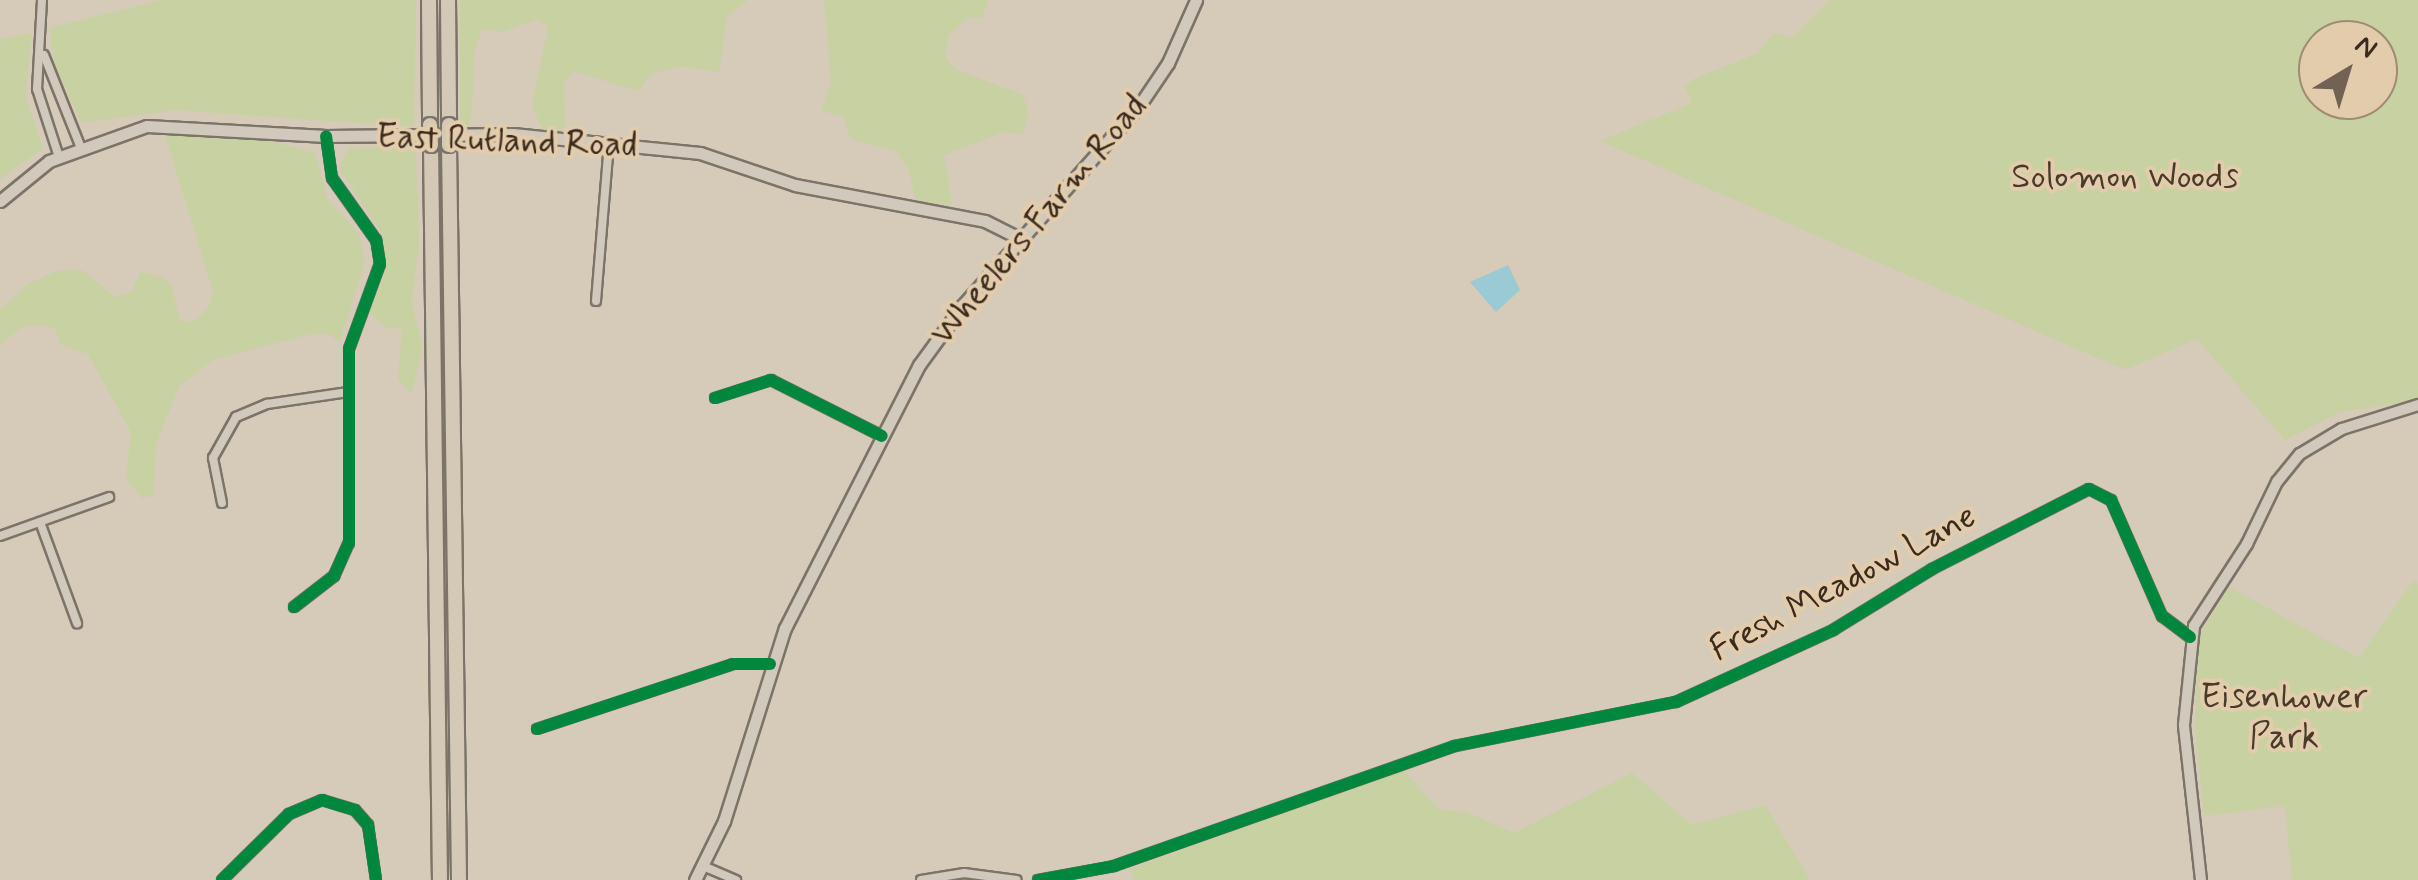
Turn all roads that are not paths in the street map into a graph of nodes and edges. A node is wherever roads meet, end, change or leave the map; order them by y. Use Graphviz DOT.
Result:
graph roads {
  1 [pos="42,0"];
  2 [pos="429,0"];
  3 [pos="448,0"];
  4 [pos="1196,0"];
  5 [pos="42,49"];
  6 [pos="326,136"];
  7 [pos="609,142"];
  8 [pos="81,148"];
  9 [pos="59,157"];
  10 [pos="0,202"];
  11 [pos="1021,239"];
  12 [pos="596,301"];
  13 [pos="348,392"];
  14 [pos="715,398"];
  15 [pos="2418,405"];
  16 [pos="882,436"];
  17 [pos="109,496"];
  18 [pos="222,503"];
  19 [pos="40,522"];
  20 [pos="0,536"];
  21 [pos="294,607"];
  22 [pos="77,623"];
  23 [pos="2190,637"];
  24 [pos="770,664"];
  25 [pos="536,729"];
  26 [pos="703,866"];
  27 [pos="222,880"];
  28 [pos="376,880"];
  29 [pos="440,880"];
  30 [pos="459,880"];
  31 [pos="695,880"];
  32 [pos="736,880"];
  33 [pos="921,880"];
  34 [pos="1017,880"];
  35 [pos="1038,880"];
  36 [pos="2201,880"];
  1 -- 5 [label="street"];
  2 -- 29 [label="highway, bridge"];
  3 -- 30 [label="highway, bridge"];
  4 -- 11 [label="main road, Wheelers Farm Road"];
  5 -- 8 [label="street"];
  5 -- 9 [label="street"];
  6 -- 7 [label="main road, East Rutland Road"];
  6 -- 8 [label="main road, East Rutland Road"];
  6 -- 13 [label="street"];
  7 -- 11 [label="main road, East Rutland Road"];
  7 -- 12 [label="street"];
  8 -- 9 [label="main road, East Rutland Road"];
  9 -- 10 [label="main road, East Rutland Road"];
  11 -- 16 [label="main road, Wheelers Farm Road"];
  13 -- 18 [label="street"];
  13 -- 21 [label="street"];
  14 -- 16 [label="street"];
  15 -- 23 [label="street"];
  16 -- 24 [label="main road, Wheelers Farm Road"];
  17 -- 19 [label="street"];
  19 -- 20 [label="street"];
  19 -- 22 [label="street"];
  23 -- 35 [label="street, Fresh Meadow Lane"];
  23 -- 36 [label="street"];
  24 -- 25 [label="street"];
  24 -- 26 [label="main road, Wheelers Farm Road"];
  26 -- 31 [label="main road, Wheelers Farm Road"];
  26 -- 32 [label="street"];
  27 -- 28 [label="street"];
  33 -- 34 [label="street"];
}
